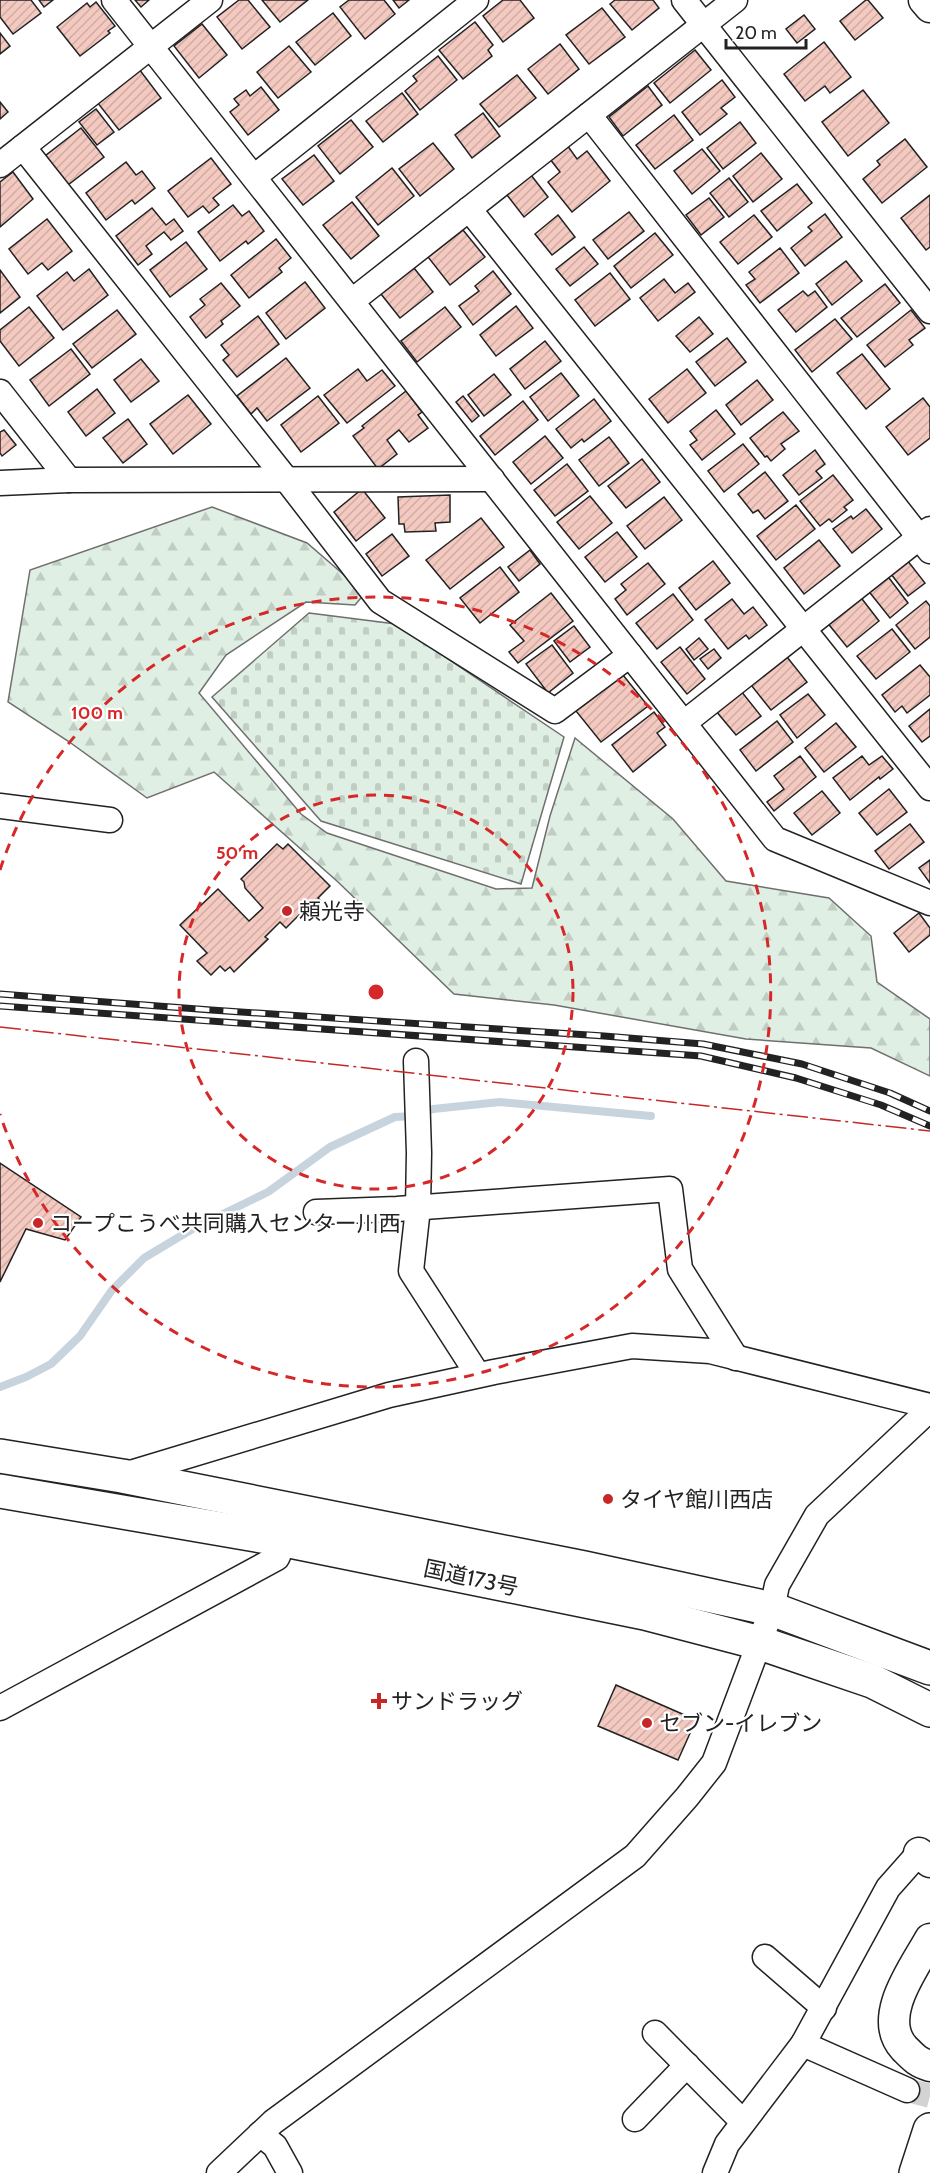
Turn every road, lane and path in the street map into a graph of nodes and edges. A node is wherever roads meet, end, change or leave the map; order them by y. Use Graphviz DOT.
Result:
graph roads {
  1 [pos="114,0"];
  2 [pos="210,0"];
  3 [pos="476,0"];
  4 [pos="684,0"];
  5 [pos="735,0"];
  6 [pos="924,0"];
  7 [pos="930,7"];
  8 [pos="704,25"];
  9 [pos="151,46"];
  10 [pos="589,115"];
  11 [pos="23,147"];
  12 [pos="0,165"];
  13 [pos="254,177"];
  14 [pos="469,209"];
  15 [pos="352,301"];
  16 [pos="930,311"];
  17 [pos="0,392"];
  18 [pos="286,478"];
  19 [pos="492,479"];
  20 [pos="69,480"];
  21 [pos="0,483"];
  22 [pos="926,539"];
  23 [pos="804,629"];
  24 [pos="630,655"];
  25 [pos="684,723"];
  26 [pos="930,788"];
  27 [pos="0,806"];
  28 [pos="110,820"];
  29 [pos="930,903"];
  30 [pos="416,1061"];
  31 [pos="418,1208"];
  32 [pos="316,1212"];
  33 [pos="736,1358"];
  34 [pos="478,1375"];
  35 [pos="930,1408"];
  36 [pos="0,1456"];
  37 [pos="122,1476"];
  38 [pos="0,1491"];
  39 [pos="291,1525"];
  40 [pos="772,1610"];
  41 [pos="760,1643"];
  42 [pos="930,1668"];
  43 [pos="0,1708"];
  44 [pos="930,1710"];
  45 [pos="924,1858"];
  46 [pos="930,1938"];
  47 [pos="765,1957"];
  48 [pos="824,2008"];
  49 [pos="655,2033"];
  50 [pos="803,2044"];
  51 [pos="687,2065"];
  52 [pos="930,2066"];
  53 [pos="907,2090"];
  54 [pos="635,2120"];
  55 [pos="743,2122"];
  56 [pos="930,2130"];
  57 [pos="260,2134"];
  58 [pos="219,2173"];
  59 [pos="290,2173"];
  60 [pos="715,2173"];
  61 [pos="916,2173"];
  1 -- 9 [label="street"];
  2 -- 9 [label="street"];
  3 -- 13 [label="street"];
  4 -- 8 [label="street"];
  5 -- 8 [label="street"];
  6 -- 7 [label="street"];
  8 -- 10 [label="street"];
  8 -- 16 [label="street"];
  9 -- 11 [label="street"];
  9 -- 13 [label="street"];
  10 -- 14 [label="street"];
  10 -- 22 [label="street"];
  11 -- 12 [label="street"];
  11 -- 18 [label="street"];
  13 -- 15 [label="street"];
  14 -- 15 [label="street"];
  14 -- 23 [label="street"];
  15 -- 19 [label="street"];
  17 -- 20 [label="street"];
  18 -- 19 [label="street"];
  18 -- 20 [label="street"];
  18 -- 24 [label="street"];
  19 -- 24 [label="street"];
  20 -- 21 [label="street"];
  22 -- 23 [label="street"];
  23 -- 25 [label="street"];
  23 -- 26 [label="street"];
  24 -- 25 [label="street"];
  25 -- 29 [label="street"];
  27 -- 28 [label="street"];
  30 -- 31 [label="street"];
  31 -- 32 [label="street"];
  31 -- 33 [label="street"];
  31 -- 34 [label="street"];
  33 -- 34 [label="street"];
  33 -- 35 [label="street"];
  34 -- 37 [label="street"];
  35 -- 40 [label="street"];
  36 -- 37 [label="main road, 国道173号"];
  37 -- 39 [label="main road, 国道173号"];
  38 -- 39 [label="main road, 国道173号"];
  39 -- 40 [label="main road, 国道173号"];
  39 -- 41 [label="main road, 国道173号"];
  39 -- 43 [label="street"];
  40 -- 41 [label="street"];
  40 -- 42 [label="main road, 国道173号"];
  41 -- 44 [label="main road, 国道173号"];
  41 -- 57 [label="street"];
  45 -- 48 [label="street"];
  46 -- 52 [label="street"];
  47 -- 48 [label="street"];
  48 -- 50 [label="street"];
  49 -- 51 [label="street"];
  50 -- 53 [label="street"];
  50 -- 55 [label="street"];
  51 -- 54 [label="street"];
  51 -- 55 [label="street"];
  55 -- 60 [label="street"];
  56 -- 61 [label="main road"];
  57 -- 58 [label="street"];
  57 -- 59 [label="street"];
}
